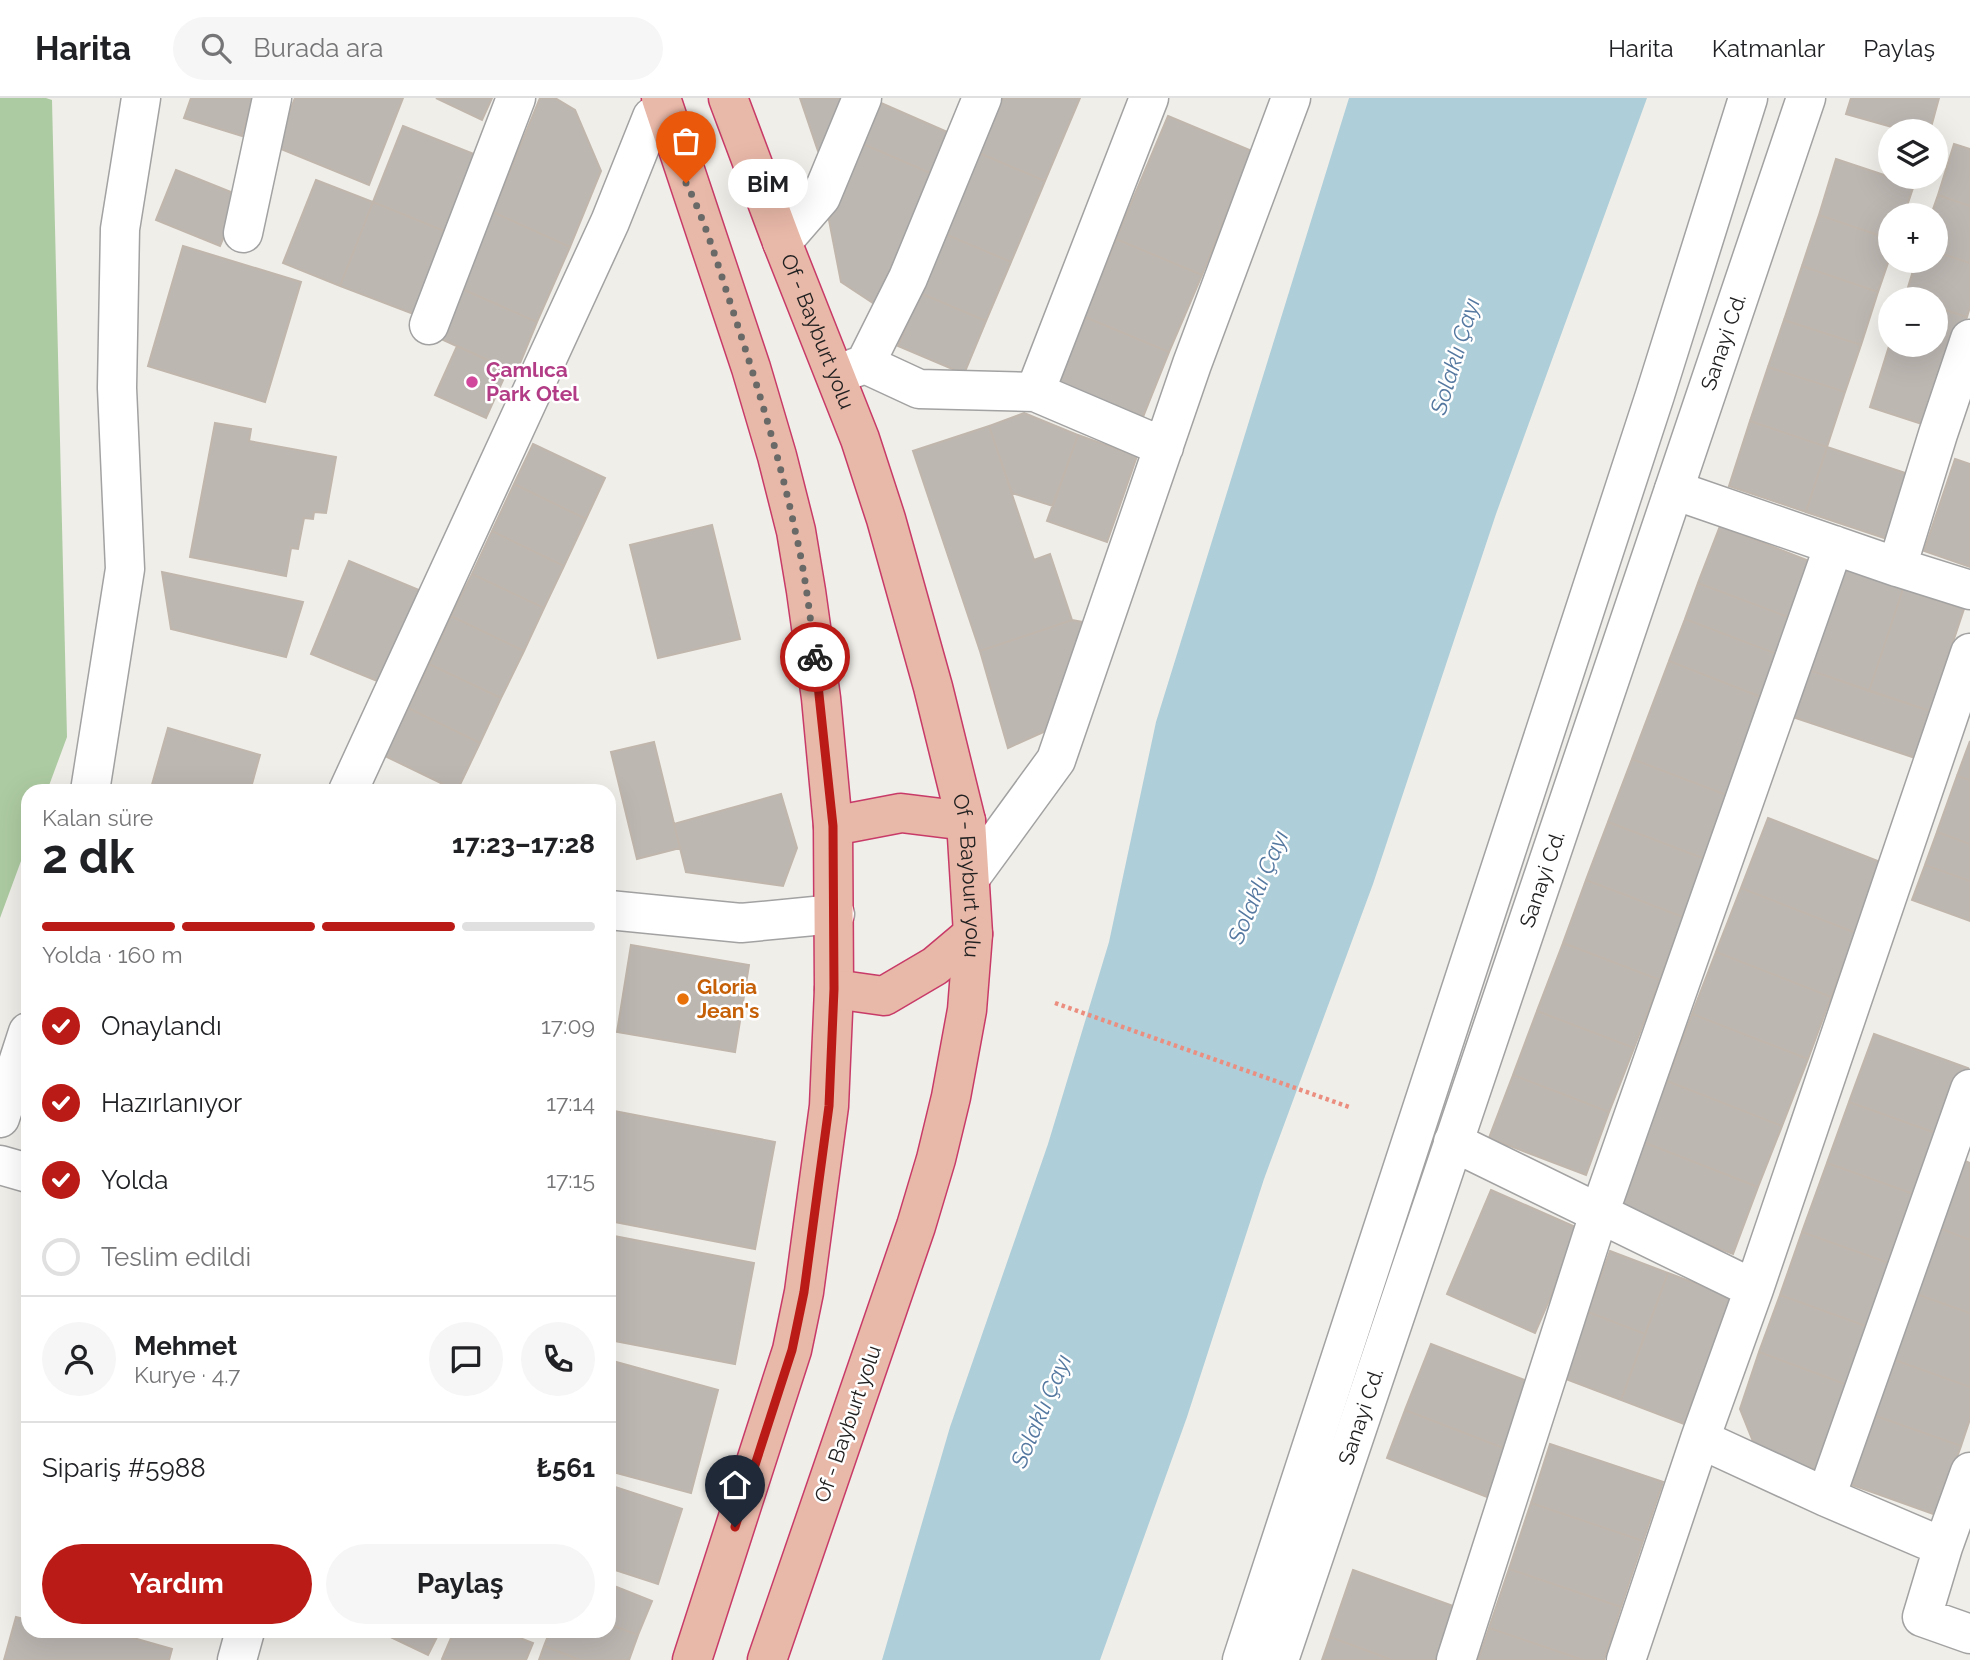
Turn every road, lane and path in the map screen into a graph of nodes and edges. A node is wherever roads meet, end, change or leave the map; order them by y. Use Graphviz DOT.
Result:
graph roads {
  1 [pos="141,98"];
  2 [pos="272,98"];
  3 [pos="516,98"];
  4 [pos="728,98"];
  5 [pos="863,98"];
  6 [pos="982,98"];
  7 [pos="1149,98"];
  8 [pos="1291,98"];
  9 [pos="1748,98"];
  10 [pos="1806,98"];
  11 [pos="651,104"];
  12 [pos="243,233"];
  13 [pos="782,242"];
  14 [pos="429,326"];
  15 [pos="1970,339"];
  16 [pos="850,370"];
  17 [pos="1035,392"];
  18 [pos="1954,439"];
  19 [pos="1164,447"];
  20 [pos="1674,490"];
  21 [pos="1834,545"];
  22 [pos="1897,567"];
  23 [pos="1970,590"];
  24 [pos="1970,653"];
  25 [pos="91,784"];
  26 [pos="351,784"];
  27 [pos="966,821"];
  28 [pos="833,826"];
  29 [pos="970,878"];
  30 [pos="616,911"];
  31 [pos="835,914"];
  32 [pos="973,934"];
  33 [pos="834,989"];
  34 [pos="1055,1003"];
  35 [pos="21,1054"];
  36 [pos="1970,1089"];
  37 [pos="1349,1107"];
  38 [pos="0,1118"];
  39 [pos="1453,1142"];
  40 [pos="0,1165"];
  41 [pos="21,1171"];
  42 [pos="1599,1214"];
  43 [pos="1754,1289"];
  44 [pos="1700,1439"];
  45 [pos="1970,1472"];
  46 [pos="1826,1497"];
  47 [pos="1943,1547"];
  48 [pos="1970,1634"];
  49 [pos="243,1638"];
  50 [pos="237,1660"];
  51 [pos="692,1660"];
  52 [pos="766,1660"];
  53 [pos="1242,1660"];
  54 [pos="1279,1660"];
  55 [pos="1456,1660"];
  56 [pos="1626,1660"];
  1 -- 25 [label="street"];
  2 -- 12 [label="street"];
  3 -- 14 [label="street"];
  4 -- 13 [label="highway, Of - Bayburt yolu"];
  5 -- 13 [label="street"];
  6 -- 16 [label="street"];
  7 -- 17 [label="street"];
  8 -- 19 [label="street"];
  9 -- 53 [label="street, Sanayi Cd."];
  10 -- 20 [label="street, Sanayi Cd."];
  11 -- 26 [label="street"];
  11 -- 28 [label="highway"];
  13 -- 16 [label="highway, Of - Bayburt yolu"];
  15 -- 18 [label="street"];
  16 -- 17 [label="street"];
  16 -- 27 [label="highway, Of - Bayburt yolu"];
  17 -- 19 [label="street"];
  18 -- 22 [label="street"];
  19 -- 29 [label="street"];
  20 -- 21 [label="street"];
  20 -- 39 [label="street, Sanayi Cd."];
  21 -- 22 [label="street"];
  21 -- 42 [label="street"];
  22 -- 23 [label="street"];
  24 -- 43 [label="street"];
  27 -- 28 [label="highway"];
  27 -- 29 [label="highway, Of - Bayburt yolu"];
  28 -- 31 [label="highway"];
  29 -- 32 [label="highway, Of - Bayburt yolu"];
  30 -- 31 [label="street"];
  31 -- 33 [label="highway"];
  32 -- 33 [label="highway"];
  32 -- 52 [label="highway, Of - Bayburt yolu"];
  33 -- 51 [label="highway"];
  34 -- 37 [label="path"];
  35 -- 38 [label="street"];
  36 -- 46 [label="street"];
  39 -- 42 [label="street"];
  39 -- 54 [label="street, Sanayi Cd."];
  40 -- 41 [label="street"];
  42 -- 43 [label="street"];
  42 -- 55 [label="street"];
  43 -- 44 [label="street"];
  44 -- 46 [label="street"];
  44 -- 56 [label="street"];
  45 -- 47 [label="street"];
  46 -- 47 [label="street"];
  47 -- 48 [label="street"];
  49 -- 50 [label="street"];
}
